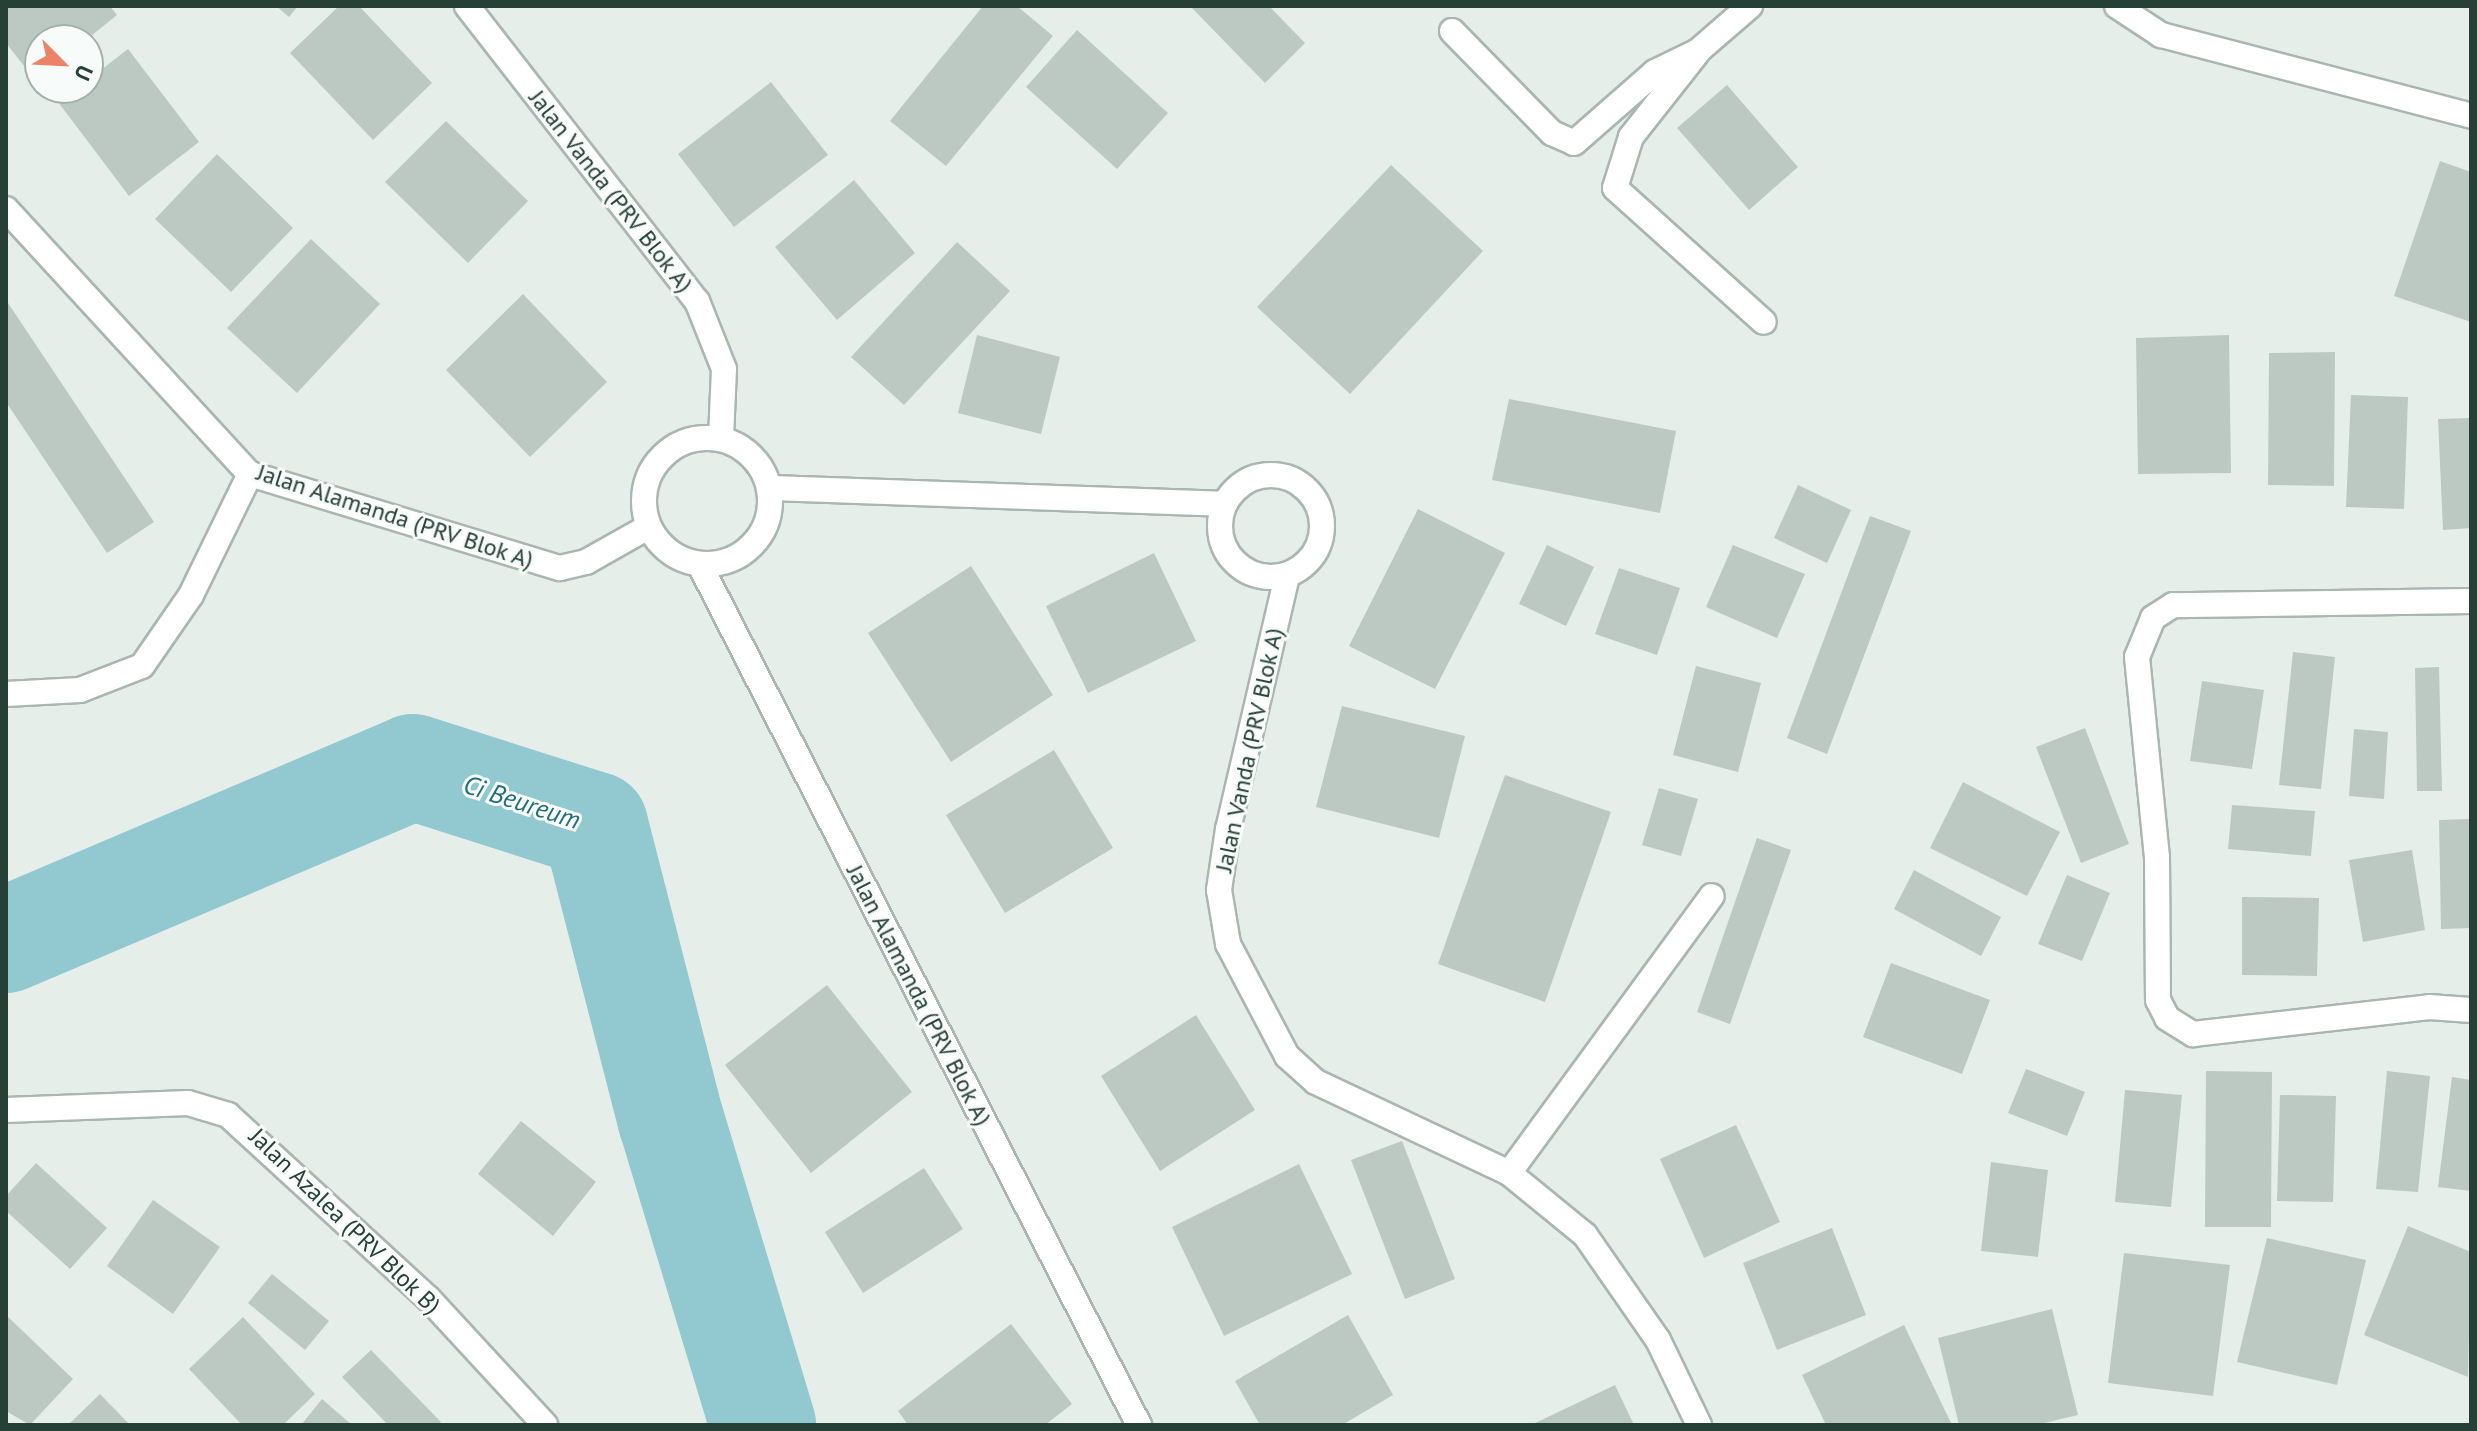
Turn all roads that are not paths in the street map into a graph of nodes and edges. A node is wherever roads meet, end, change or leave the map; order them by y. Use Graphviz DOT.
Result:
graph roads {
  1 [pos="467,6"];
  2 [pos="1750,6"];
  3 [pos="2117,6"];
  4 [pos="1452,31"];
  5 [pos="1698,51"];
  6 [pos="2471,116"];
  7 [pos="6,209"];
  8 [pos="1764,322"];
  9 [pos="721,439"];
  10 [pos="250,474"];
  11 [pos="769,488"];
  12 [pos="1224,504"];
  13 [pos="648,527"];
  14 [pos="700,565"];
  15 [pos="1287,576"];
  16 [pos="2471,601"];
  17 [pos="6,694"];
  18 [pos="1712,896"];
  19 [pos="2471,1010"];
  20 [pos="6,1110"];
  21 [pos="1509,1173"];
  22 [pos="545,1425"];
  23 [pos="1139,1425"];
  24 [pos="1699,1425"];
  1 -- 9 [label="street, Jalan Vanda (PRV Blok A)"];
  2 -- 5 [label="street"];
  3 -- 6 [label="street"];
  4 -- 5 [label="street"];
  5 -- 8 [label="street"];
  7 -- 10 [label="street, Jalan Alamanda (PRV Blok A)"];
  9 -- 11 [label="street"];
  9 -- 13 [label="street"];
  10 -- 13 [label="street, Jalan Alamanda (PRV Blok A)"];
  10 -- 17 [label="street"];
  11 -- 12 [label="street"];
  11 -- 14 [label="street"];
  12 -- 15 [label="street"];
  12 -- 15 [label="street"];
  13 -- 14 [label="street"];
  14 -- 23 [label="street, Jalan Alamanda (PRV Blok A)"];
  15 -- 21 [label="street, Jalan Vanda (PRV Blok A)"];
  16 -- 19 [label="street"];
  18 -- 21 [label="street"];
  20 -- 22 [label="street, Jalan Azalea (PRV Blok B)"];
  21 -- 24 [label="street, Jalan Vanda (PRV Blok A)"];
}
